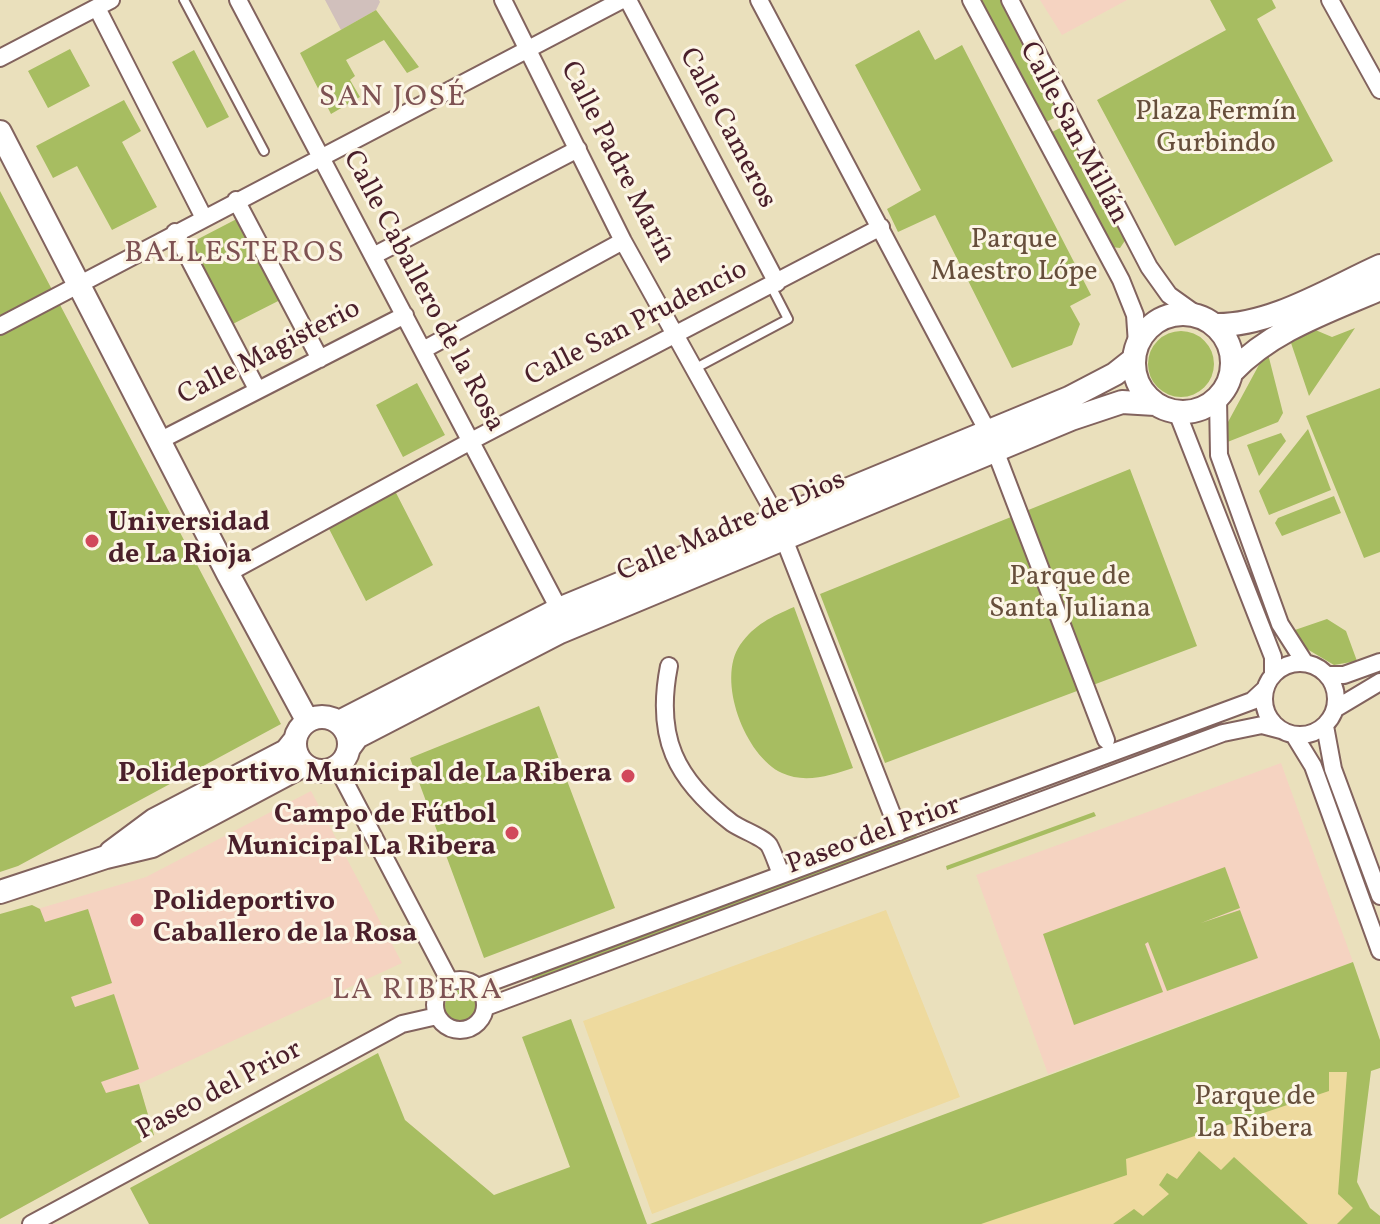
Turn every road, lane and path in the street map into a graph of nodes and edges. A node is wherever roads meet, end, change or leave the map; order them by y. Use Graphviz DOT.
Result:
graph roads {
  1 [pos="184,0"];
  2 [pos="238,0"];
  3 [pos="503,0"];
  4 [pos="625,0"];
  5 [pos="759,0"];
  6 [pos="971,0"];
  7 [pos="1010,0"];
  8 [pos="1330,0"];
  9 [pos="104,4"];
  10 [pos="529,48"];
  11 [pos="0,58"];
  12 [pos="1380,90"];
  13 [pos="0,132"];
  14 [pos="578,149"];
  15 [pos="264,151"];
  16 [pos="322,158"];
  17 [pos="236,200"];
  18 [pos="204,218"];
  19 [pos="881,227"];
  20 [pos="175,232"];
  21 [pos="1132,234"];
  22 [pos="623,241"];
  23 [pos="1106,250"];
  24 [pos="373,256"];
  25 [pos="1380,266"];
  26 [pos="78,283"];
  27 [pos="774,284"];
  28 [pos="1380,289"];
  29 [pos="405,315"];
  30 [pos="1206,320"];
  31 [pos="0,326"];
  32 [pos="675,334"];
  33 [pos="423,350"];
  34 [pos="1136,352"];
  35 [pos="320,359"];
  36 [pos="694,369"];
  37 [pos="1232,372"];
  38 [pos="257,389"];
  39 [pos="1218,398"];
  40 [pos="1155,404"];
  41 [pos="1177,412"];
  42 [pos="991,440"];
  43 [pos="159,441"];
  44 [pos="471,441"];
  45 [pos="776,516"];
  46 [pos="784,539"];
  47 [pos="226,563"];
  48 [pos="559,609"];
  49 [pos="1380,662"];
  50 [pos="1305,663"];
  51 [pos="669,666"];
  52 [pos="1328,675"];
  53 [pos="1269,682"];
  54 [pos="1380,682"];
  55 [pos="1335,709"];
  56 [pos="307,720"];
  57 [pos="339,722"];
  58 [pos="1325,726"];
  59 [pos="1287,733"];
  60 [pos="1106,740"];
  61 [pos="294,741"];
  62 [pos="349,748"];
  63 [pos="304,765"];
  64 [pos="337,767"];
  65 [pos="899,832"];
  66 [pos="106,857"];
  67 [pos="781,874"];
  68 [pos="0,892"];
  69 [pos="1380,896"];
  70 [pos="1380,951"];
  71 [pos="450,982"];
  72 [pos="478,987"];
  73 [pos="486,1007"];
  74 [pos="437,1016"];
  75 [pos="31,1224"];
  1 -- 15 [label="lane"];
  2 -- 16 [label="street, Calle Caballero de la Rosa"];
  3 -- 10 [label="street, Calle Padre Marín"];
  4 -- 10 [label="street"];
  4 -- 27 [label="street, Calle Cameros"];
  5 -- 19 [label="street"];
  6 -- 23 [label="street, Calle San Millán"];
  7 -- 21 [label="street, Calle San Millán"];
  8 -- 12 [label="street"];
  9 -- 11 [label="street"];
  9 -- 18 [label="street"];
  10 -- 14 [label="street, Calle Padre Marín"];
  10 -- 16 [label="street"];
  13 -- 26 [label="main road"];
  14 -- 22 [label="street, Calle Padre Marín"];
  14 -- 24 [label="street"];
  16 -- 17 [label="street"];
  16 -- 24 [label="street, Calle Caballero de la Rosa"];
  17 -- 18 [label="street"];
  17 -- 35 [label="street"];
  18 -- 20 [label="street"];
  19 -- 27 [label="street, Calle San Prudencio"];
  19 -- 42 [label="street"];
  20 -- 26 [label="street"];
  20 -- 38 [label="street"];
  21 -- 23 [label="street, Calle San Millán"];
  21 -- 30 [label="street, Calle San Millán"];
  22 -- 32 [label="street, Calle Padre Marín"];
  22 -- 33 [label="street"];
  23 -- 34 [label="street, Calle San Millán"];
  24 -- 29 [label="street, Calle Caballero de la Rosa"];
  25 -- 30 [label="main road"];
  26 -- 31 [label="street"];
  26 -- 43 [label="main road"];
  27 -- 32 [label="street, Calle San Prudencio"];
  27 -- 36 [label="lane, Calle San Prudencio"];
  28 -- 37 [label="main road"];
  29 -- 33 [label="street, Calle Caballero de la Rosa"];
  29 -- 35 [label="street, Calle Magisterio"];
  30 -- 34 [label="main road"];
  30 -- 37 [label="main road"];
  32 -- 36 [label="street, Calle Padre Marín"];
  32 -- 44 [label="street, Calle San Prudencio"];
  33 -- 44 [label="street, Calle Caballero de la Rosa"];
  34 -- 40 [label="main road"];
  34 -- 42 [label="main road, Calle Madre de Dios"];
  35 -- 38 [label="street, Calle Magisterio"];
  36 -- 45 [label="street, Calle Padre Marín"];
  37 -- 39 [label="main road"];
  38 -- 43 [label="street, Calle Magisterio"];
  39 -- 41 [label="main road"];
  39 -- 50 [label="street"];
  40 -- 41 [label="main road"];
  40 -- 42 [label="main road, Calle Madre de Dios"];
  41 -- 53 [label="street"];
  42 -- 45 [label="main road, Calle Madre de Dios"];
  42 -- 46 [label="main road, Calle Madre de Dios"];
  42 -- 60 [label="street"];
  43 -- 47 [label="main road"];
  44 -- 47 [label="street, Calle San Prudencio"];
  44 -- 48 [label="street, Calle Caballero de la Rosa"];
  45 -- 48 [label="main road, Calle Madre de Dios"];
  46 -- 62 [label="main road, Calle Madre de Dios"];
  46 -- 65 [label="street"];
  47 -- 56 [label="main road"];
  48 -- 57 [label="main road, Calle Madre de Dios"];
  49 -- 52 [label="street"];
  50 -- 52 [label="street"];
  50 -- 53 [label="street"];
  51 -- 67 [label="street"];
  52 -- 55 [label="street"];
  53 -- 59 [label="street"];
  53 -- 65 [label="street, Paseo del Prior"];
  54 -- 55 [label="street"];
  55 -- 58 [label="street"];
  56 -- 57 [label="main road"];
  56 -- 61 [label="main road"];
  57 -- 62 [label="main road"];
  58 -- 59 [label="street"];
  58 -- 69 [label="street"];
  59 -- 70 [label="street"];
  59 -- 73 [label="street, Paseo del Prior"];
  61 -- 63 [label="main road"];
  61 -- 66 [label="main road"];
  62 -- 64 [label="main road"];
  63 -- 64 [label="main road"];
  63 -- 66 [label="main road"];
  64 -- 71 [label="street"];
  65 -- 67 [label="street, Paseo del Prior"];
  66 -- 68 [label="main road"];
  67 -- 72 [label="street, Paseo del Prior"];
  71 -- 72 [label="street"];
  71 -- 74 [label="street"];
  72 -- 73 [label="street"];
  73 -- 74 [label="street"];
  74 -- 75 [label="street, Paseo del Prior"];
}
